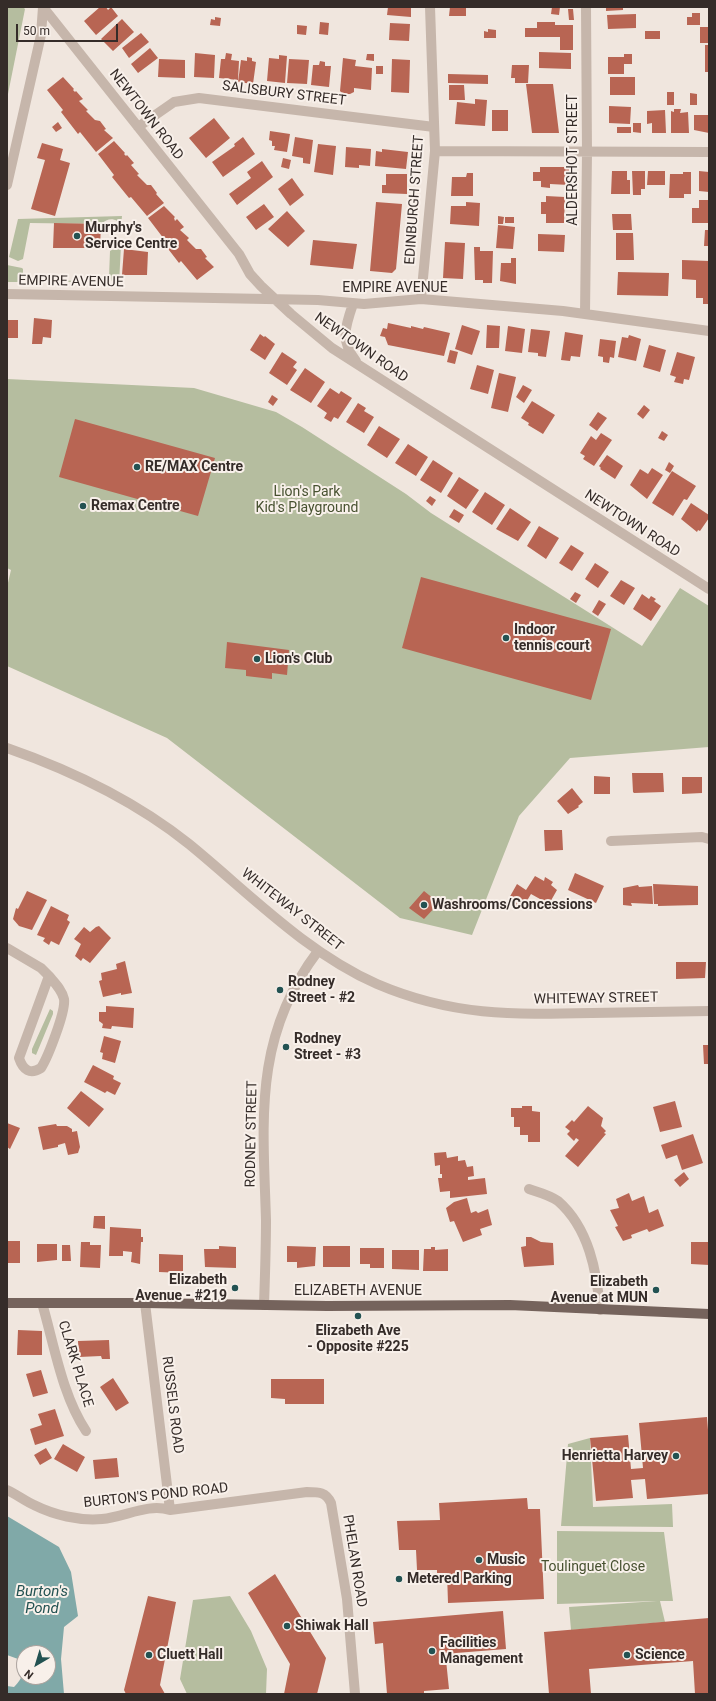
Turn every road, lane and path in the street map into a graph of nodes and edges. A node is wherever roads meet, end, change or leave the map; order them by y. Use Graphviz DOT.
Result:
graph roads {
  1 [pos="43,7"];
  2 [pos="430,7"];
  3 [pos="586,7"];
  4 [pos="138,127"];
  5 [pos="434,127"];
  6 [pos="435,151"];
  7 [pos="587,152"];
  8 [pos="709,152"];
  9 [pos="7,185"];
  10 [pos="7,294"];
  11 [pos="275,299"];
  12 [pos="421,299"];
  13 [pos="353,304"];
  14 [pos="585,312"];
  15 [pos="709,331"];
  16 [pos="361,367"];
  17 [pos="709,589"];
  18 [pos="7,748"];
  19 [pos="709,839"];
  20 [pos="610,841"];
  21 [pos="7,948"];
  22 [pos="318,951"];
  23 [pos="49,976"];
  24 [pos="709,1012"];
  25 [pos="529,1190"];
  26 [pos="7,1303"];
  27 [pos="42,1303"];
  28 [pos="145,1303"];
  29 [pos="264,1305"];
  30 [pos="600,1310"];
  31 [pos="709,1314"];
  32 [pos="86,1431"];
  33 [pos="7,1490"];
  34 [pos="331,1503"];
  35 [pos="170,1510"];
  36 [pos="355,1694"];
  1 -- 4 [label="street, NEWTOWN ROAD"];
  1 -- 9 [label="street"];
  2 -- 5 [label="street, EDINBURGH STREET"];
  3 -- 7 [label="street, ALDERSHOT STREET"];
  4 -- 5 [label="street, SALISBURY STREET"];
  4 -- 11 [label="street, NEWTOWN ROAD"];
  5 -- 6 [label="street, EDINBURGH STREET"];
  6 -- 7 [label="street"];
  6 -- 12 [label="street, EDINBURGH STREET"];
  7 -- 8 [label="street"];
  7 -- 14 [label="street, ALDERSHOT STREET"];
  10 -- 11 [label="street, EMPIRE AVENUE"];
  11 -- 13 [label="street, EMPIRE AVENUE"];
  11 -- 16 [label="street, NEWTOWN ROAD"];
  12 -- 13 [label="street, EMPIRE AVENUE"];
  12 -- 14 [label="street, EMPIRE AVENUE"];
  13 -- 16 [label="street"];
  14 -- 15 [label="street, EMPIRE AVENUE"];
  16 -- 17 [label="street, NEWTOWN ROAD"];
  18 -- 22 [label="street, WHITEWAY STREET"];
  19 -- 20 [label="street"];
  21 -- 23 [label="street"];
  22 -- 24 [label="street, WHITEWAY STREET"];
  22 -- 29 [label="street, RODNEY STREET"];
  23 -- 23 [label="street"];
  25 -- 30 [label="street"];
  26 -- 27 [label="main road, ELIZABETH AVENUE"];
  27 -- 28 [label="main road, ELIZABETH AVENUE"];
  27 -- 32 [label="street, CLARK PLACE"];
  28 -- 29 [label="main road, ELIZABETH AVENUE"];
  28 -- 35 [label="street, RUSSELS ROAD"];
  29 -- 30 [label="main road, ELIZABETH AVENUE"];
  30 -- 31 [label="main road, ELIZABETH AVENUE"];
  33 -- 35 [label="street, BURTON'S POND ROAD"];
  34 -- 35 [label="street, BURTON'S POND ROAD"];
  34 -- 36 [label="street, PHELAN ROAD"];
}
